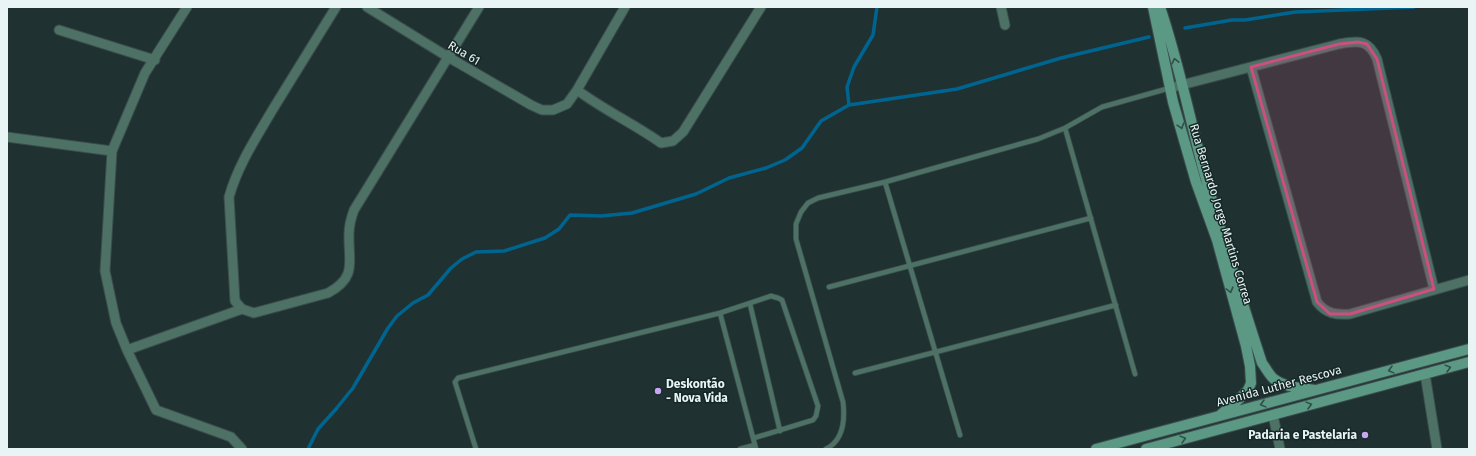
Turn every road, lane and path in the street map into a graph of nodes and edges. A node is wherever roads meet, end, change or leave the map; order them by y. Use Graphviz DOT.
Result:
graph roads {
  1 [pos="187,7"];
  2 [pos="336,7"];
  3 [pos="366,7"];
  4 [pos="479,7"];
  5 [pos="625,7"];
  6 [pos="761,7"];
  7 [pos="1000,7"];
  8 [pos="1153,7"];
  9 [pos="1160,7"];
  10 [pos="1005,25"];
  11 [pos="59,30"];
  12 [pos="448,58"];
  13 [pos="154,60"];
  14 [pos="1251,67"];
  15 [pos="1182,85"];
  16 [pos="1170,88"];
  17 [pos="576,90"];
  18 [pos="1065,128"];
  19 [pos="7,137"];
  20 [pos="112,151"];
  21 [pos="885,182"];
  22 [pos="1091,218"];
  23 [pos="910,267"];
  24 [pos="1469,280"];
  25 [pos="829,288"];
  26 [pos="1434,290"];
  27 [pos="750,304"];
  28 [pos="1116,305"];
  29 [pos="242,309"];
  30 [pos="720,313"];
  31 [pos="1469,349"];
  32 [pos="127,350"];
  33 [pos="936,352"];
  34 [pos="1469,362"];
  35 [pos="855,373"];
  36 [pos="1135,374"];
  37 [pos="1425,374"];
  38 [pos="1314,390"];
  39 [pos="1273,414"];
  40 [pos="1219,416"];
  41 [pos="780,431"];
  42 [pos="960,435"];
  43 [pos="754,438"];
  44 [pos="756,447"];
  45 [pos="242,449"];
  46 [pos="476,449"];
  47 [pos="740,449"];
  48 [pos="826,449"];
  49 [pos="1096,449"];
  50 [pos="1146,449"];
  51 [pos="1280,449"];
  52 [pos="1437,449"];
  1 -- 13 [label="street"];
  2 -- 29 [label="street"];
  3 -- 12 [label="street, Rua 61"];
  4 -- 12 [label="street"];
  5 -- 17 [label="street"];
  6 -- 17 [label="street"];
  7 -- 10 [label="street"];
  8 -- 16 [label="street, Rua Bernardo Jorge Martins Correa"];
  15 -- 9 [label="street, Rua Bernardo Jorge Martins Correa, one-way"];
  11 -- 13 [label="street"];
  12 -- 17 [label="street, Rua 61"];
  12 -- 29 [label="street"];
  13 -- 20 [label="street"];
  14 -- 15 [label="street"];
  14 -- 26 [label="street"];
  14 -- 26 [label="street"];
  15 -- 16 [label="street"];
  15 -- 38 [label="street, Rua Bernardo Jorge Martins Correa"];
  16 -- 18 [label="lane"];
  16 -- 40 [label="street, Rua Bernardo Jorge Martins Correa, one-way"];
  18 -- 21 [label="lane"];
  18 -- 22 [label="lane"];
  19 -- 20 [label="street"];
  20 -- 32 [label="street"];
  21 -- 23 [label="lane"];
  21 -- 48 [label="lane"];
  22 -- 23 [label="lane"];
  22 -- 28 [label="lane"];
  23 -- 25 [label="lane"];
  23 -- 33 [label="lane"];
  24 -- 26 [label="street"];
  27 -- 30 [label="lane"];
  27 -- 41 [label="lane"];
  27 -- 41 [label="lane"];
  28 -- 33 [label="lane"];
  28 -- 36 [label="lane"];
  29 -- 32 [label="street"];
  30 -- 43 [label="lane"];
  30 -- 46 [label="lane"];
  31 -- 38 [label="street, Avenida Luther Rescova, one-way"];
  32 -- 45 [label="street"];
  33 -- 35 [label="lane"];
  33 -- 42 [label="lane"];
  37 -- 34 [label="street, one-way"];
  39 -- 37 [label="street, one-way"];
  37 -- 52 [label="street"];
  38 -- 40 [label="street, Avenida Luther Rescova, one-way"];
  50 -- 39 [label="street, one-way"];
  39 -- 51 [label="street"];
  40 -- 49 [label="street, Avenida Luther Rescova"];
  41 -- 43 [label="lane"];
  43 -- 44 [label="lane"];
  44 -- 47 [label="lane"];
}
